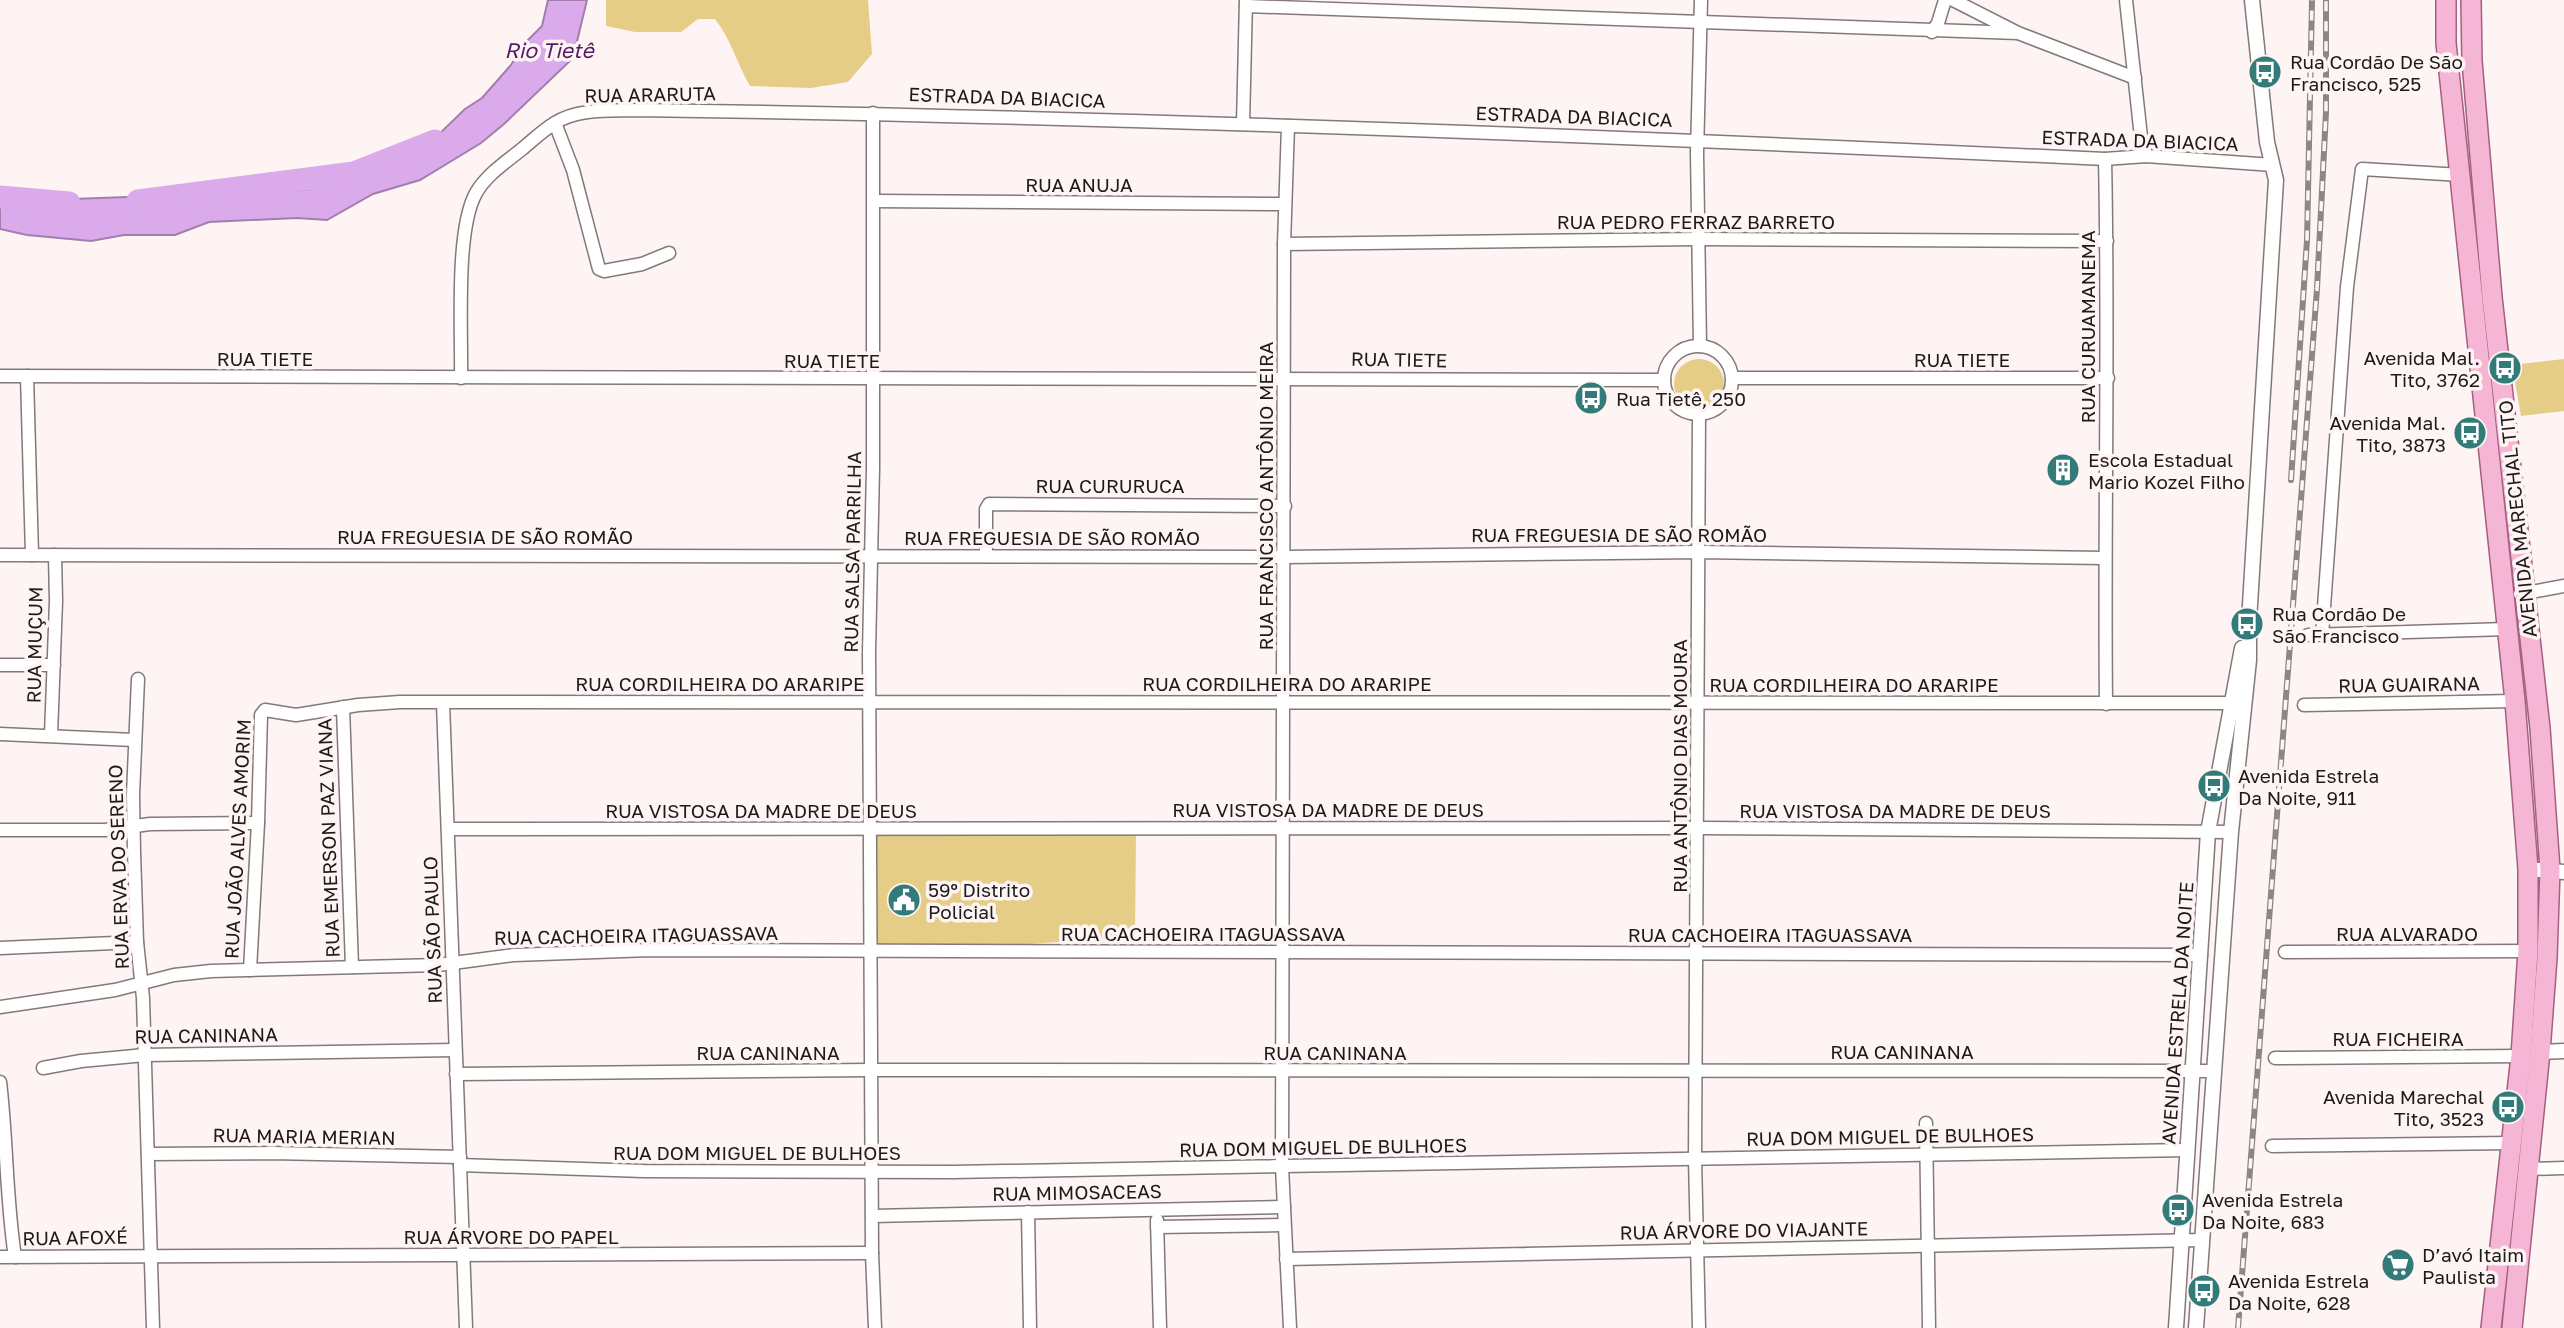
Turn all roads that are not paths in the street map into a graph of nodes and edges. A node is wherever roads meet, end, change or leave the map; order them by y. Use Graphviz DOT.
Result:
graph roads {
  1 [pos="1701,0"];
  2 [pos="1945,0"];
  3 [pos="1953,0"];
  4 [pos="2126,0"];
  5 [pos="2252,0"];
  6 [pos="2446,0"];
  7 [pos="2472,0"];
  8 [pos="1246,3"];
  9 [pos="1701,22"];
  10 [pos="1932,32"];
  11 [pos="2018,33"];
  12 [pos="2134,78"];
  13 [pos="873,113"];
  14 [pos="555,123"];
  15 [pos="1243,124"];
  16 [pos="1288,126"];
  17 [pos="1697,140"];
  18 [pos="2146,156"];
  19 [pos="2105,159"];
  20 [pos="2273,165"];
  21 [pos="2460,175"];
  22 [pos="874,201"];
  23 [pos="1285,204"];
  24 [pos="1699,239"];
  25 [pos="2107,241"];
  26 [pos="1284,244"];
  27 [pos="669,253"];
  28 [pos="1700,346"];
  29 [pos="0,376"];
  30 [pos="27,376"];
  31 [pos="461,378"];
  32 [pos="1284,378"];
  33 [pos="1732,378"];
  34 [pos="2108,378"];
  35 [pos="873,379"];
  36 [pos="1664,380"];
  37 [pos="1699,414"];
  38 [pos="1285,506"];
  39 [pos="1699,552"];
  40 [pos="0,555"];
  41 [pos="32,555"];
  42 [pos="55,555"];
  43 [pos="872,555"];
  44 [pos="986,556"];
  45 [pos="1285,557"];
  46 [pos="2104,558"];
  47 [pos="2564,586"];
  48 [pos="2526,594"];
  49 [pos="2504,597"];
  50 [pos="2507,629"];
  51 [pos="0,665"];
  52 [pos="54,665"];
  53 [pos="138,678"];
  54 [pos="2515,701"];
  55 [pos="869,702"];
  56 [pos="443,703"];
  57 [pos="1283,703"];
  58 [pos="1699,703"];
  59 [pos="2238,703"];
  60 [pos="2106,705"];
  61 [pos="2304,705"];
  62 [pos="343,707"];
  63 [pos="263,710"];
  64 [pos="0,734"];
  65 [pos="51,735"];
  66 [pos="134,740"];
  67 [pos="258,823"];
  68 [pos="133,827"];
  69 [pos="1283,828"];
  70 [pos="1698,828"];
  71 [pos="448,829"];
  72 [pos="870,829"];
  73 [pos="0,830"];
  74 [pos="2208,832"];
  75 [pos="2231,832"];
  76 [pos="2528,869"];
  77 [pos="2557,871"];
  78 [pos="137,942"];
  79 [pos="0,948"];
  80 [pos="870,951"];
  81 [pos="2528,951"];
  82 [pos="2285,952"];
  83 [pos="1284,953"];
  84 [pos="1698,953"];
  85 [pos="2201,955"];
  86 [pos="452,964"];
  87 [pos="352,967"];
  88 [pos="250,970"];
  89 [pos="141,983"];
  90 [pos="0,1007"];
  91 [pos="455,1050"];
  92 [pos="2564,1051"];
  93 [pos="2531,1054"];
  94 [pos="145,1055"];
  95 [pos="2275,1058"];
  96 [pos="43,1068"];
  97 [pos="871,1070"];
  98 [pos="1284,1070"];
  99 [pos="1696,1070"];
  100 [pos="2194,1070"];
  101 [pos="2214,1072"];
  102 [pos="456,1074"];
  103 [pos="0,1082"];
  104 [pos="1926,1123"];
  105 [pos="2512,1143"];
  106 [pos="2272,1146"];
  107 [pos="2188,1150"];
  108 [pos="148,1154"];
  109 [pos="1926,1155"];
  110 [pos="1695,1159"];
  111 [pos="460,1161"];
  112 [pos="1282,1167"];
  113 [pos="2564,1168"];
  114 [pos="2527,1169"];
  115 [pos="871,1171"];
  116 [pos="4,1205"];
  117 [pos="1284,1208"];
  118 [pos="1156,1210"];
  119 [pos="1027,1212"];
  120 [pos="872,1216"];
  121 [pos="1284,1225"];
  122 [pos="1157,1227"];
  123 [pos="2182,1240"];
  124 [pos="2202,1240"];
  125 [pos="1927,1246"];
  126 [pos="1696,1251"];
  127 [pos="872,1253"];
  128 [pos="150,1255"];
  129 [pos="462,1256"];
  130 [pos="0,1257"];
  131 [pos="15,1257"];
  132 [pos="1286,1259"];
  133 [pos="153,1328"];
  134 [pos="466,1328"];
  135 [pos="875,1328"];
  136 [pos="1030,1328"];
  137 [pos="1160,1328"];
  138 [pos="1290,1328"];
  139 [pos="1699,1328"];
  140 [pos="1929,1328"];
  141 [pos="2176,1328"];
  142 [pos="2196,1328"];
  143 [pos="2491,1328"];
  144 [pos="2512,1328"];
  1 -- 9 [label="street"];
  2 -- 10 [label="street"];
  3 -- 11 [label="street"];
  4 -- 12 [label="street"];
  5 -- 20 [label="street"];
  6 -- 21 [label="main road, AVENIDA MARECHAL TITO"];
  7 -- 48 [label="main road, AVENIDA MARECHAL TITO"];
  8 -- 9 [label="street"];
  8 -- 15 [label="street"];
  9 -- 10 [label="street"];
  9 -- 17 [label="street"];
  10 -- 11 [label="street"];
  11 -- 12 [label="street"];
  12 -- 18 [label="street"];
  13 -- 14 [label="street, RUA ARARUTA"];
  13 -- 15 [label="street, ESTRADA DA BIACICA"];
  13 -- 22 [label="street, RUA SALSA PARRILHA"];
  14 -- 27 [label="street"];
  14 -- 31 [label="street, RUA ARARUTA"];
  15 -- 16 [label="street, ESTRADA DA BIACICA"];
  16 -- 17 [label="street, ESTRADA DA BIACICA"];
  16 -- 23 [label="street, RUA FRANCISCO ANTÔNIO MEIRA"];
  17 -- 19 [label="street, ESTRADA DA BIACICA"];
  17 -- 24 [label="street"];
  18 -- 19 [label="street, ESTRADA DA BIACICA"];
  18 -- 20 [label="street, ESTRADA DA BIACICA"];
  19 -- 25 [label="street, RUA CURUAMANEMA"];
  20 -- 59 [label="street"];
  21 -- 49 [label="main road, AVENIDA MARECHAL TITO"];
  21 -- 50 [label="street"];
  22 -- 23 [label="street, RUA ANUJA"];
  22 -- 35 [label="street, RUA SALSA PARRILHA"];
  23 -- 26 [label="street, RUA FRANCISCO ANTÔNIO MEIRA"];
  24 -- 25 [label="street, RUA PEDRO FERRAZ BARRETO"];
  24 -- 26 [label="street, RUA PEDRO FERRAZ BARRETO"];
  24 -- 28 [label="street"];
  25 -- 34 [label="street, RUA CURUAMANEMA"];
  26 -- 32 [label="street, RUA FRANCISCO ANTÔNIO MEIRA"];
  28 -- 33 [label="street"];
  28 -- 36 [label="street"];
  29 -- 30 [label="street, RUA TIETE"];
  30 -- 31 [label="street, RUA TIETE"];
  30 -- 41 [label="street"];
  31 -- 35 [label="street, RUA TIETE"];
  32 -- 35 [label="street, RUA TIETE"];
  32 -- 36 [label="street, RUA TIETE"];
  32 -- 38 [label="street, RUA FRANCISCO ANTÔNIO MEIRA"];
  33 -- 34 [label="street, RUA TIETE"];
  33 -- 37 [label="street"];
  34 -- 46 [label="street, RUA CURUAMANEMA"];
  35 -- 43 [label="street, RUA SALSA PARRILHA"];
  36 -- 37 [label="street"];
  37 -- 39 [label="street, RUA ANTÔNIO DIAS MOURA"];
  38 -- 44 [label="street, RUA CURURUCA"];
  38 -- 45 [label="street, RUA FRANCISCO ANTÔNIO MEIRA"];
  39 -- 45 [label="street, RUA FREGUESIA DE SÃO ROMÃO"];
  39 -- 46 [label="street, RUA FREGUESIA DE SÃO ROMÃO"];
  39 -- 58 [label="street, RUA ANTÔNIO DIAS MOURA"];
  40 -- 41 [label="street, RUA FREGUESIA DE SÃO ROMÃO"];
  41 -- 42 [label="street, RUA FREGUESIA DE SÃO ROMÃO"];
  42 -- 43 [label="street, RUA FREGUESIA DE SÃO ROMÃO"];
  42 -- 52 [label="street, RUA MUÇUM"];
  43 -- 44 [label="street, RUA FREGUESIA DE SÃO ROMÃO"];
  43 -- 55 [label="street, RUA SALSA PARRILHA"];
  44 -- 45 [label="street, RUA FREGUESIA DE SÃO ROMÃO"];
  45 -- 57 [label="street, RUA FRANCISCO ANTÔNIO MEIRA"];
  46 -- 60 [label="street, RUA CURUAMANEMA"];
  47 -- 48 [label="street"];
  48 -- 49 [label="street"];
  48 -- 77 [label="main road, AVENIDA MARECHAL TITO"];
  49 -- 50 [label="main road, AVENIDA MARECHAL TITO"];
  50 -- 54 [label="main road, AVENIDA MARECHAL TITO"];
  51 -- 52 [label="street"];
  52 -- 65 [label="street, RUA MUÇUM"];
  53 -- 66 [label="street, RUA ERVA DO SERENO"];
  54 -- 61 [label="street, RUA GUAIRANA"];
  54 -- 76 [label="main road, AVENIDA MARECHAL TITO"];
  55 -- 56 [label="street, RUA CORDILHEIRA DO ARARIPE"];
  55 -- 57 [label="street, RUA CORDILHEIRA DO ARARIPE"];
  55 -- 72 [label="street, RUA SALSA PARRILHA"];
  56 -- 62 [label="street, RUA CORDILHEIRA DO ARARIPE"];
  56 -- 71 [label="street, RUA SÃO PAULO"];
  57 -- 58 [label="street, RUA CORDILHEIRA DO ARARIPE"];
  57 -- 69 [label="street, RUA FRANCISCO ANTÔNIO MEIRA"];
  58 -- 60 [label="street, RUA CORDILHEIRA DO ARARIPE"];
  58 -- 70 [label="street, RUA ANTÔNIO DIAS MOURA"];
  59 -- 60 [label="street, RUA CORDILHEIRA DO ARARIPE"];
  59 -- 74 [label="street, AVENIDA ESTRELA DA NOITE"];
  59 -- 75 [label="street"];
  62 -- 63 [label="street, RUA CORDILHEIRA DO ARARIPE"];
  62 -- 87 [label="street, RUA EMERSON PAZ VIANA"];
  63 -- 67 [label="street, RUA JOÃO ALVES AMORIM"];
  64 -- 65 [label="street"];
  65 -- 66 [label="street"];
  66 -- 68 [label="street, RUA ERVA DO SERENO"];
  67 -- 68 [label="street"];
  67 -- 88 [label="street, RUA JOÃO ALVES AMORIM"];
  68 -- 73 [label="street"];
  68 -- 78 [label="street, RUA ERVA DO SERENO"];
  69 -- 70 [label="street, RUA VISTOSA DA MADRE DE DEUS"];
  69 -- 72 [label="street, RUA VISTOSA DA MADRE DE DEUS"];
  69 -- 83 [label="street, RUA FRANCISCO ANTÔNIO MEIRA"];
  70 -- 74 [label="street, RUA VISTOSA DA MADRE DE DEUS"];
  70 -- 84 [label="street, RUA ANTÔNIO DIAS MOURA"];
  71 -- 72 [label="street, RUA VISTOSA DA MADRE DE DEUS"];
  71 -- 86 [label="street, RUA SÃO PAULO"];
  72 -- 80 [label="street, RUA SALSA PARRILHA"];
  74 -- 75 [label="street, RUA VISTOSA DA MADRE DE DEUS"];
  74 -- 85 [label="street, AVENIDA ESTRELA DA NOITE"];
  75 -- 101 [label="street"];
  76 -- 77 [label="street"];
  76 -- 81 [label="main road, AVENIDA MARECHAL TITO"];
  77 -- 93 [label="main road, AVENIDA MARECHAL TITO"];
  78 -- 79 [label="street"];
  78 -- 89 [label="street, RUA ERVA DO SERENO"];
  80 -- 83 [label="street, RUA CACHOEIRA ITAGUASSAVA"];
  80 -- 86 [label="street, RUA CACHOEIRA ITAGUASSAVA"];
  80 -- 97 [label="street, RUA SALSA PARRILHA"];
  81 -- 82 [label="street, RUA ALVARADO"];
  81 -- 93 [label="main road, AVENIDA MARECHAL TITO"];
  83 -- 84 [label="street, RUA CACHOEIRA ITAGUASSAVA"];
  83 -- 98 [label="street, RUA FRANCISCO ANTÔNIO MEIRA"];
  84 -- 85 [label="street, RUA CACHOEIRA ITAGUASSAVA"];
  84 -- 99 [label="street, RUA ANTÔNIO DIAS MOURA"];
  85 -- 100 [label="street, AVENIDA ESTRELA DA NOITE"];
  86 -- 87 [label="street, RUA CACHOEIRA ITAGUASSAVA"];
  86 -- 91 [label="street, RUA SÃO PAULO"];
  87 -- 88 [label="street, RUA CACHOEIRA ITAGUASSAVA"];
  88 -- 89 [label="street, RUA CACHOEIRA ITAGUASSAVA"];
  89 -- 90 [label="street, RUA CACHOEIRA ITAGUASSAVA"];
  89 -- 94 [label="street, RUA ERVA DO SERENO"];
  91 -- 94 [label="street, RUA CANINANA"];
  91 -- 102 [label="street, RUA SÃO PAULO"];
  92 -- 93 [label="street"];
  93 -- 95 [label="street, RUA FICHEIRA"];
  93 -- 105 [label="main road, AVENIDA MARECHAL TITO"];
  93 -- 114 [label="main road, AVENIDA MARECHAL TITO"];
  94 -- 96 [label="street, RUA CANINANA"];
  94 -- 108 [label="street, RUA ERVA DO SERENO"];
  97 -- 98 [label="street, RUA CANINANA"];
  97 -- 102 [label="street, RUA CANINANA"];
  97 -- 115 [label="street, RUA SALSA PARRILHA"];
  98 -- 99 [label="street, RUA CANINANA"];
  98 -- 112 [label="street, RUA FRANCISCO ANTÔNIO MEIRA"];
  99 -- 100 [label="street, RUA CANINANA"];
  99 -- 110 [label="street, RUA ANTÔNIO DIAS MOURA"];
  100 -- 101 [label="street, RUA CANINANA"];
  100 -- 107 [label="street, AVENIDA ESTRELA DA NOITE"];
  101 -- 124 [label="street"];
  102 -- 111 [label="street, RUA SÃO PAULO"];
  103 -- 116 [label="street"];
  104 -- 109 [label="street"];
  105 -- 106 [label="street"];
  105 -- 143 [label="main road, AVENIDA MARECHAL TITO"];
  107 -- 109 [label="street, RUA DOM MIGUEL DE BULHOES"];
  107 -- 123 [label="street, AVENIDA ESTRELA DA NOITE"];
  108 -- 111 [label="street, RUA MARIA MERIAN"];
  108 -- 128 [label="street, RUA ERVA DO SERENO"];
  109 -- 110 [label="street, RUA DOM MIGUEL DE BULHOES"];
  109 -- 125 [label="street"];
  110 -- 112 [label="street, RUA DOM MIGUEL DE BULHOES"];
  110 -- 126 [label="street, RUA ANTÔNIO DIAS MOURA"];
  111 -- 115 [label="street, RUA DOM MIGUEL DE BULHOES"];
  111 -- 129 [label="street, RUA SÃO PAULO"];
  112 -- 115 [label="street, RUA DOM MIGUEL DE BULHOES"];
  112 -- 117 [label="street, RUA FRANCISCO ANTÔNIO MEIRA"];
  113 -- 114 [label="street"];
  114 -- 144 [label="main road, AVENIDA MARECHAL TITO"];
  115 -- 120 [label="street, RUA SALSA PARRILHA"];
  116 -- 131 [label="street"];
  117 -- 118 [label="street, RUA MIMOSACEAS"];
  117 -- 121 [label="street, RUA FRANCISCO ANTÔNIO MEIRA"];
  118 -- 119 [label="street, RUA MIMOSACEAS"];
  118 -- 122 [label="street"];
  119 -- 120 [label="street, RUA MIMOSACEAS"];
  119 -- 136 [label="street"];
  120 -- 127 [label="street, RUA SALSA PARRILHA"];
  121 -- 122 [label="street, RUA MIMOSACEAS"];
  121 -- 132 [label="street, RUA FRANCISCO ANTÔNIO MEIRA"];
  122 -- 137 [label="street"];
  123 -- 124 [label="street, RUA ÁRVORE DO VIAJANTE"];
  123 -- 125 [label="street, RUA ÁRVORE DO VIAJANTE"];
  123 -- 141 [label="street, AVENIDA ESTRELA DA NOITE"];
  124 -- 142 [label="street"];
  125 -- 126 [label="street, RUA ÁRVORE DO VIAJANTE"];
  125 -- 140 [label="street"];
  126 -- 132 [label="street, RUA ÁRVORE DO VIAJANTE"];
  126 -- 139 [label="street, RUA ANTÔNIO DIAS MOURA"];
  127 -- 129 [label="street, RUA ÁRVORE DO PAPEL"];
  127 -- 135 [label="street, RUA SALSA PARRILHA"];
  128 -- 129 [label="street, RUA ÁRVORE DO PAPEL"];
  128 -- 131 [label="street, RUA AFOXÉ"];
  128 -- 133 [label="street, RUA ERVA DO SERENO"];
  129 -- 134 [label="street, RUA SÃO PAULO"];
  130 -- 131 [label="street, RUA AFOXÉ"];
  132 -- 138 [label="street, RUA FRANCISCO ANTÔNIO MEIRA"];
}
